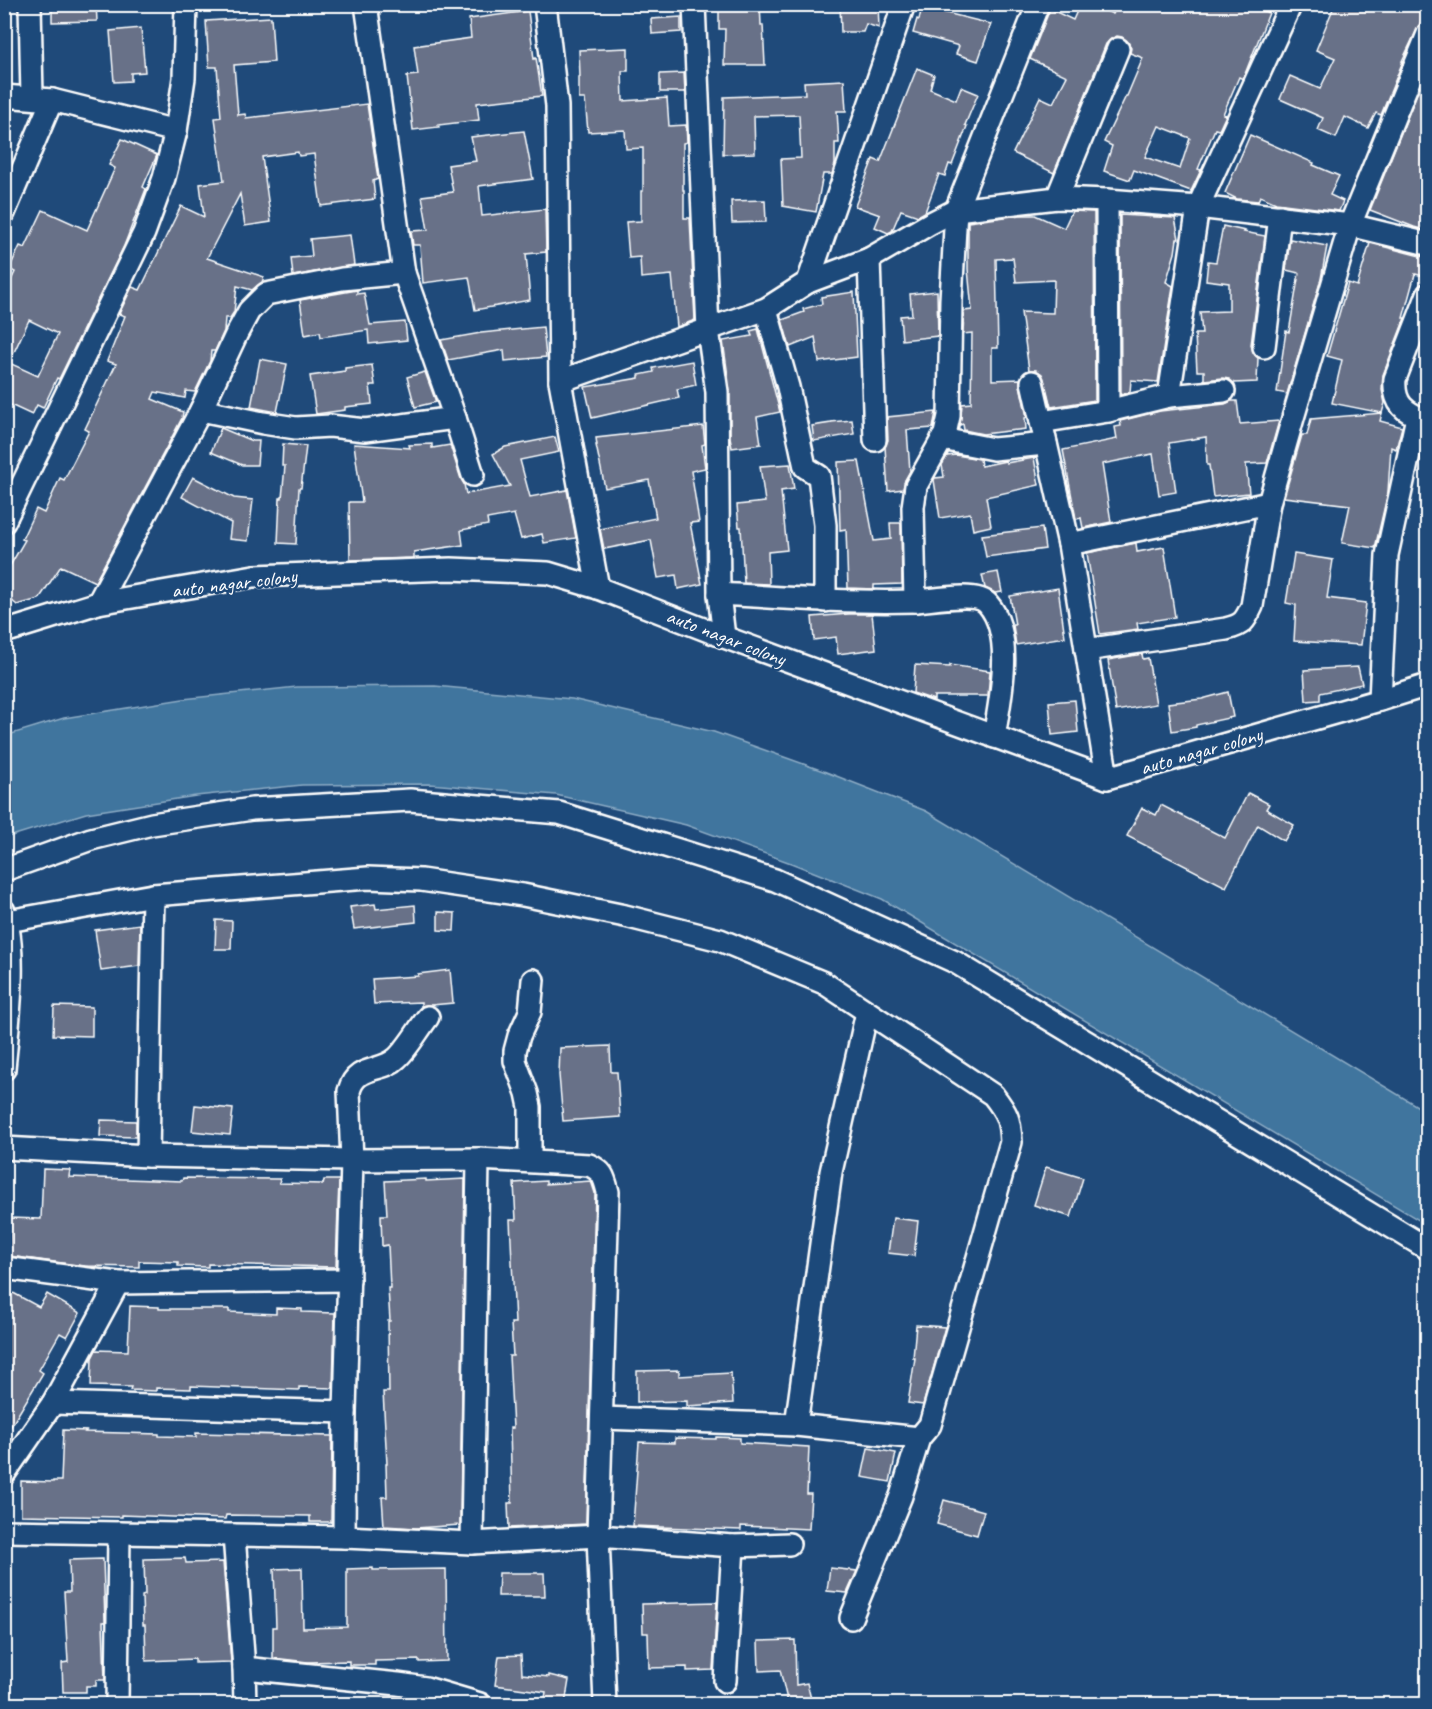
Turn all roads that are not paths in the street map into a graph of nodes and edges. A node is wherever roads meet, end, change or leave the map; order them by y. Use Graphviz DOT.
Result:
graph roads {
  1 [pos="30,4"];
  2 [pos="186,4"];
  3 [pos="366,4"];
  4 [pos="545,4"];
  5 [pos="694,4"];
  6 [pos="904,4"];
  7 [pos="1038,4"];
  8 [pos="1286,6"];
  9 [pos="1428,34"];
  10 [pos="1118,49"];
  11 [pos="4,96"];
  12 [pos="42,99"];
  13 [pos="176,131"];
  14 [pos="1057,198"];
  15 [pos="1107,200"];
  16 [pos="1198,207"];
  17 [pos="956,210"];
  18 [pos="4,213"];
  19 [pos="1280,216"];
  20 [pos="1350,225"];
  21 [pos="1428,244"];
  22 [pos="869,259"];
  23 [pos="404,273"];
  24 [pos="808,282"];
  25 [pos="1428,294"];
  26 [pos="766,309"];
  27 [pos="708,330"];
  28 [pos="1264,347"];
  29 [pos="560,381"];
  30 [pos="1032,382"];
  31 [pos="1224,392"];
  32 [pos="1169,396"];
  33 [pos="201,410"];
  34 [pos="1108,411"];
  35 [pos="455,417"];
  36 [pos="1422,419"];
  37 [pos="1041,422"];
  38 [pos="942,439"];
  39 [pos="875,440"];
  40 [pos="1046,444"];
  41 [pos="473,475"];
  42 [pos="1269,503"];
  43 [pos="7,512"];
  44 [pos="1069,544"];
  45 [pos="598,588"];
  46 [pos="719,594"];
  47 [pos="825,601"];
  48 [pos="915,601"];
  49 [pos="98,603"];
  50 [pos="4,632"];
  51 [pos="724,637"];
  52 [pos="1086,650"];
  53 [pos="1428,685"];
  54 [pos="1380,700"];
  55 [pos="994,737"];
  56 [pos="1107,778"];
  57 [pos="4,870"];
  58 [pos="153,895"];
  59 [pos="6,916"];
  60 [pos="533,980"];
  61 [pos="867,1012"];
  62 [pos="428,1017"];
  63 [pos="4,1069"];
  64 [pos="4,1148"];
  65 [pos="147,1156"];
  66 [pos="478,1158"];
  67 [pos="352,1160"];
  68 [pos="530,1161"];
  69 [pos="1428,1249"];
  70 [pos="4,1268"];
  71 [pos="349,1280"];
  72 [pos="118,1283"];
  73 [pos="53,1403"];
  74 [pos="345,1412"];
  75 [pos="602,1418"];
  76 [pos="796,1425"];
  77 [pos="919,1438"];
  78 [pos="4,1474"];
  79 [pos="4,1531"];
  80 [pos="119,1533"];
  81 [pos="234,1535"];
  82 [pos="598,1536"];
  83 [pos="344,1537"];
  84 [pos="472,1543"];
  85 [pos="789,1544"];
  86 [pos="733,1546"];
  87 [pos="851,1618"];
  88 [pos="244,1668"];
  89 [pos="725,1681"];
  90 [pos="429,1696"];
  91 [pos="117,1704"];
  92 [pos="245,1704"];
  93 [pos="480,1704"];
  94 [pos="605,1704"];
  1 -- 12 [label="street"];
  2 -- 13 [label="street"];
  3 -- 23 [label="street"];
  4 -- 29 [label="street"];
  5 -- 27 [label="street"];
  6 -- 24 [label="street"];
  7 -- 17 [label="street"];
  8 -- 16 [label="street"];
  9 -- 20 [label="street"];
  10 -- 14 [label="street"];
  11 -- 12 [label="street"];
  12 -- 13 [label="street"];
  12 -- 18 [label="street"];
  13 -- 43 [label="street"];
  14 -- 15 [label="street"];
  14 -- 17 [label="street"];
  15 -- 16 [label="street"];
  15 -- 34 [label="street"];
  16 -- 19 [label="street"];
  16 -- 32 [label="street"];
  17 -- 22 [label="street"];
  17 -- 38 [label="street"];
  19 -- 20 [label="street"];
  19 -- 28 [label="street"];
  20 -- 21 [label="street"];
  20 -- 42 [label="street"];
  22 -- 24 [label="street"];
  22 -- 39 [label="street"];
  23 -- 33 [label="street"];
  23 -- 35 [label="street"];
  24 -- 26 [label="street"];
  25 -- 36 [label="street"];
  26 -- 27 [label="street"];
  26 -- 47 [label="street"];
  27 -- 29 [label="street"];
  27 -- 46 [label="street"];
  29 -- 45 [label="street"];
  30 -- 37 [label="street"];
  31 -- 32 [label="street"];
  32 -- 34 [label="street"];
  33 -- 35 [label="street"];
  33 -- 49 [label="street"];
  34 -- 37 [label="street"];
  35 -- 41 [label="street"];
  36 -- 54 [label="street"];
  37 -- 40 [label="street"];
  38 -- 40 [label="street"];
  38 -- 48 [label="street"];
  40 -- 44 [label="street"];
  42 -- 44 [label="street"];
  42 -- 52 [label="street"];
  44 -- 52 [label="street"];
  45 -- 49 [label="street, auto nagar colony"];
  45 -- 51 [label="street, auto nagar colony"];
  46 -- 47 [label="street"];
  46 -- 51 [label="street"];
  47 -- 48 [label="street"];
  48 -- 55 [label="street"];
  49 -- 50 [label="street, auto nagar colony"];
  51 -- 55 [label="street, auto nagar colony"];
  52 -- 56 [label="street"];
  53 -- 54 [label="street, auto nagar colony"];
  54 -- 56 [label="street, auto nagar colony"];
  55 -- 56 [label="street, auto nagar colony"];
  57 -- 69 [label="street"];
  58 -- 59 [label="street"];
  58 -- 61 [label="street"];
  58 -- 65 [label="street"];
  59 -- 63 [label="street"];
  60 -- 68 [label="street"];
  61 -- 76 [label="street"];
  61 -- 77 [label="street"];
  62 -- 67 [label="street"];
  64 -- 65 [label="street"];
  65 -- 67 [label="street"];
  66 -- 67 [label="street"];
  66 -- 68 [label="street"];
  66 -- 84 [label="street"];
  67 -- 71 [label="street"];
  68 -- 75 [label="street"];
  70 -- 72 [label="street"];
  71 -- 72 [label="street"];
  71 -- 74 [label="street"];
  72 -- 73 [label="street"];
  73 -- 74 [label="street"];
  73 -- 78 [label="street"];
  74 -- 83 [label="street"];
  75 -- 76 [label="street"];
  75 -- 82 [label="street"];
  76 -- 77 [label="street"];
  77 -- 87 [label="street"];
  79 -- 80 [label="street"];
  80 -- 81 [label="street"];
  80 -- 91 [label="street"];
  81 -- 83 [label="street"];
  81 -- 88 [label="street"];
  82 -- 84 [label="street"];
  82 -- 86 [label="street"];
  82 -- 94 [label="street"];
  83 -- 84 [label="street"];
  85 -- 86 [label="street"];
  86 -- 89 [label="street"];
  88 -- 90 [label="street"];
  88 -- 92 [label="street"];
  90 -- 93 [label="street"];
}
